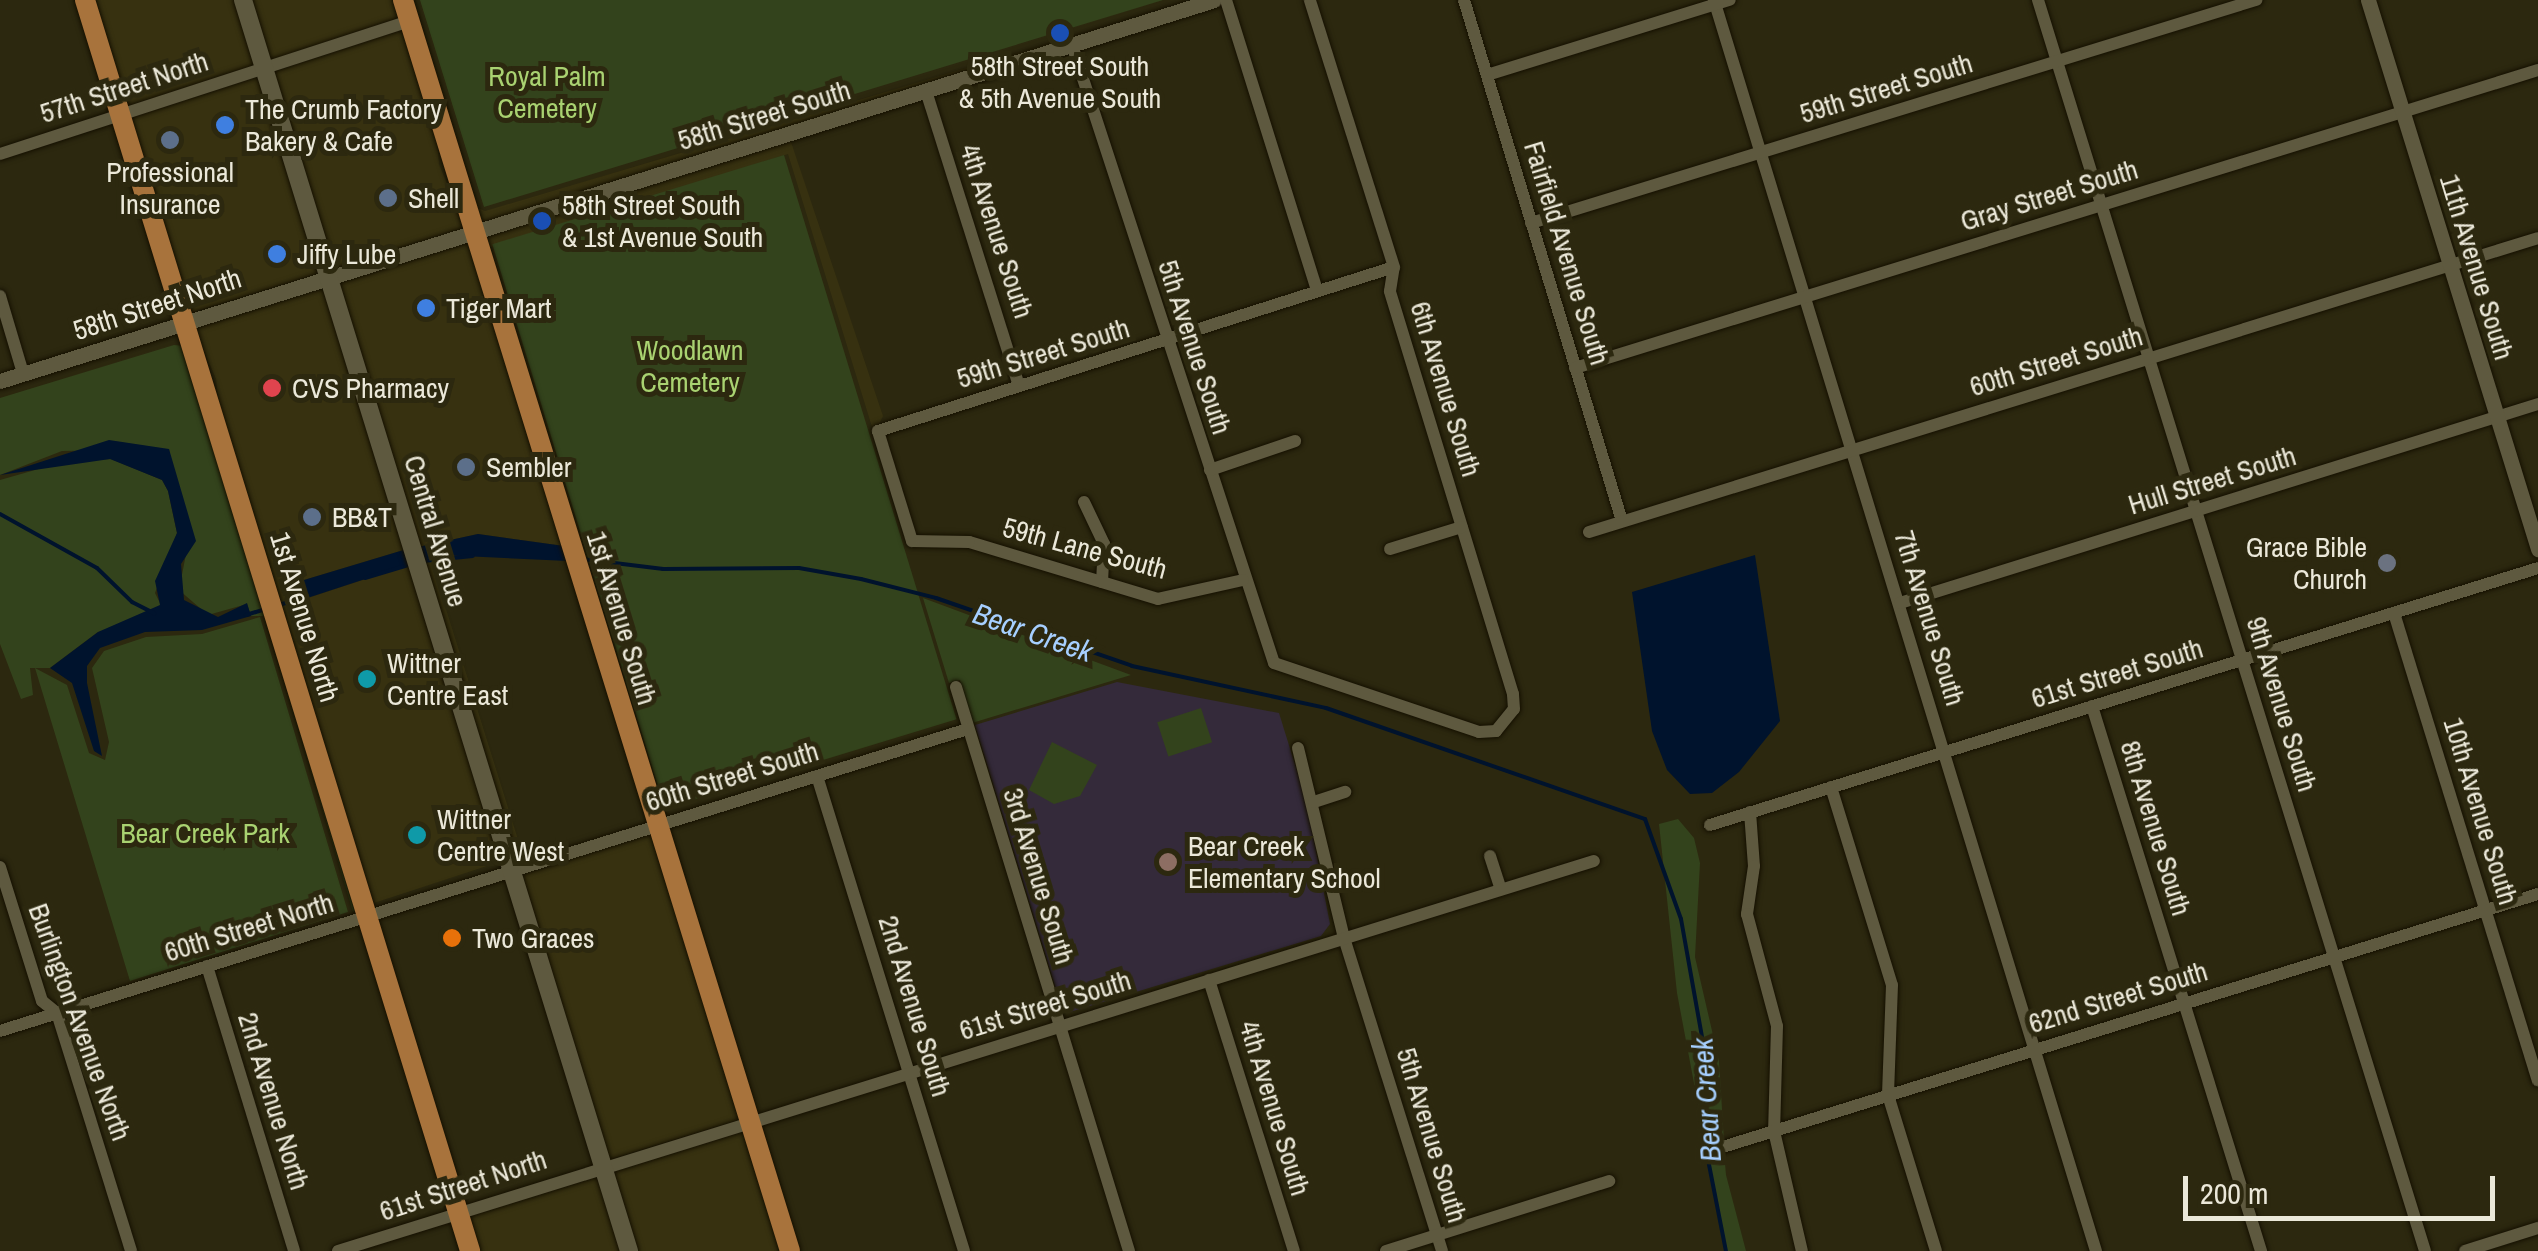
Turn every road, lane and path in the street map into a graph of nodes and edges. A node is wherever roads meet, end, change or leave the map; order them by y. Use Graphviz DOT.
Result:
graph roads {
  1 [pos="84,0"];
  2 [pos="243,0"];
  3 [pos="403,0"];
  4 [pos="1214,0"];
  5 [pos="1226,0"];
  6 [pos="1310,0"];
  7 [pos="1464,0"];
  8 [pos="1730,0"];
  9 [pos="2038,0"];
  10 [pos="2256,0"];
  11 [pos="2368,0"];
  12 [pos="1714,2"];
  13 [pos="410,21"];
  14 [pos="1072,45"];
  15 [pos="2057,61"];
  16 [pos="264,68"];
  17 [pos="2538,70"];
  18 [pos="1488,75"];
  19 [pos="926,92"];
  20 [pos="2402,112"];
  21 [pos="120,114"];
  22 [pos="0,154"];
  23 [pos="1761,154"];
  24 [pos="2100,205"];
  25 [pos="1532,224"];
  26 [pos="474,232"];
  27 [pos="2538,238"];
  28 [pos="2450,264"];
  29 [pos="1394,267"];
  30 [pos="328,276"];
  31 [pos="1317,291"];
  32 [pos="0,296"];
  33 [pos="1806,296"];
  34 [pos="183,323"];
  35 [pos="1166,341"];
  36 [pos="2149,358"];
  37 [pos="1575,368"];
  38 [pos="23,373"];
  39 [pos="0,380"];
  40 [pos="1020,386"];
  41 [pos="2538,404"];
  42 [pos="2497,418"];
  43 [pos="1295,441"];
  44 [pos="1852,450"];
  45 [pos="1210,470"];
  46 [pos="1084,502"];
  47 [pos="2196,510"];
  48 [pos="1622,521"];
  49 [pos="1462,527"];
  50 [pos="1589,532"];
  51 [pos="912,541"];
  52 [pos="1390,549"];
  53 [pos="2538,549"];
  54 [pos="2538,568"];
  55 [pos="1243,580"];
  56 [pos="1102,582"];
  57 [pos="1900,603"];
  58 [pos="2394,613"];
  59 [pos="2242,660"];
  60 [pos="1274,663"];
  61 [pos="956,686"];
  62 [pos="2092,706"];
  63 [pos="968,729"];
  64 [pos="1298,748"];
  65 [pos="1944,752"];
  66 [pos="817,776"];
  67 [pos="1831,787"];
  68 [pos="1345,792"];
  69 [pos="1314,802"];
  70 [pos="1750,812"];
  71 [pos="658,825"];
  72 [pos="1710,826"];
  73 [pos="1490,856"];
  74 [pos="1594,860"];
  75 [pos="0,867"];
  76 [pos="512,872"];
  77 [pos="1501,889"];
  78 [pos="2538,894"];
  79 [pos="2485,910"];
  80 [pos="368,917"];
  81 [pos="1344,938"];
  82 [pos="2334,957"];
  83 [pos="206,966"];
  84 [pos="1209,980"];
  85 [pos="2184,1003"];
  86 [pos="56,1014"];
  87 [pos="1060,1027"];
  88 [pos="0,1030"];
  89 [pos="2034,1049"];
  90 [pos="910,1074"];
  91 [pos="2538,1080"];
  92 [pos="1888,1095"];
  93 [pos="750,1122"];
  94 [pos="1774,1130"];
  95 [pos="1713,1150"];
  96 [pos="603,1168"];
  97 [pos="1609,1181"];
  98 [pos="459,1214"];
  99 [pos="2538,1228"];
  100 [pos="1438,1235"];
  101 [pos="131,1251"];
  102 [pos="294,1251"];
  103 [pos="338,1251"];
  104 [pos="470,1251"];
  105 [pos="629,1251"];
  106 [pos="790,1251"];
  107 [pos="964,1251"];
  108 [pos="1129,1251"];
  109 [pos="1294,1251"];
  110 [pos="1386,1251"];
  111 [pos="1442,1251"];
  112 [pos="1802,1251"];
  113 [pos="1936,1251"];
  114 [pos="2096,1251"];
  115 [pos="2260,1251"];
  116 [pos="2425,1251"];
  117 [pos="2464,1251"];
  1 -- 21 [label="main road, 1st Avenue North"];
  2 -- 16 [label="main road, Central Avenue"];
  3 -- 13 [label="main road, 1st Avenue South"];
  4 -- 14 [label="street, 58th Street South"];
  5 -- 31 [label="street"];
  6 -- 29 [label="street, 6th Avenue South"];
  7 -- 18 [label="street, Fairfield Avenue South"];
  8 -- 12 [label="street"];
  9 -- 15 [label="street, 9th Avenue South"];
  10 -- 15 [label="street, 59th Street South"];
  11 -- 20 [label="street, 11th Avenue South"];
  12 -- 18 [label="street"];
  12 -- 23 [label="street, 7th Avenue South"];
  13 -- 16 [label="street, 57th Street North"];
  13 -- 26 [label="main road, 1st Avenue South"];
  14 -- 19 [label="street, 58th Street South"];
  14 -- 35 [label="street, 5th Avenue South"];
  15 -- 23 [label="street, 59th Street South"];
  15 -- 24 [label="street, 9th Avenue South"];
  16 -- 21 [label="street, 57th Street North"];
  16 -- 30 [label="main road, Central Avenue"];
  17 -- 20 [label="street, Gray Street South"];
  18 -- 25 [label="street, Fairfield Avenue South"];
  19 -- 26 [label="street, 58th Street South"];
  19 -- 40 [label="street, 4th Avenue South"];
  20 -- 24 [label="street, Gray Street South"];
  20 -- 28 [label="street, 11th Avenue South"];
  21 -- 22 [label="street, 57th Street North"];
  21 -- 34 [label="main road, 1st Avenue North"];
  23 -- 25 [label="street, 59th Street South"];
  23 -- 33 [label="street, 7th Avenue South"];
  24 -- 33 [label="street, Gray Street South"];
  24 -- 36 [label="street, 9th Avenue South"];
  25 -- 37 [label="street, Fairfield Avenue South"];
  26 -- 30 [label="street, 58th Street South"];
  26 -- 71 [label="main road, 1st Avenue South"];
  27 -- 28 [label="street, 60th Street South"];
  28 -- 36 [label="street, 60th Street South"];
  28 -- 42 [label="street, 11th Avenue South"];
  29 -- 31 [label="street, 59th Street South"];
  29 -- 49 [label="street, 6th Avenue South"];
  30 -- 34 [label="street, 58th Street North"];
  30 -- 76 [label="main road, Central Avenue"];
  31 -- 35 [label="street, 59th Street South"];
  32 -- 38 [label="street"];
  33 -- 37 [label="street, Gray Street South"];
  33 -- 44 [label="street, 7th Avenue South"];
  34 -- 38 [label="street, 58th Street North"];
  34 -- 80 [label="main road, 1st Avenue North"];
  35 -- 40 [label="street, 59th Street South"];
  35 -- 45 [label="street, 5th Avenue South"];
  36 -- 44 [label="street, 60th Street South"];
  36 -- 47 [label="street, 9th Avenue South"];
  37 -- 48 [label="street, Fairfield Avenue South"];
  38 -- 39 [label="street, 58th Street North"];
  40 -- 51 [label="street, 59th Street South"];
  41 -- 42 [label="street, Hull Street South"];
  42 -- 47 [label="street, Hull Street South"];
  42 -- 53 [label="street, 11th Avenue South"];
  43 -- 45 [label="street"];
  44 -- 48 [label="street, 60th Street South"];
  44 -- 57 [label="street, 7th Avenue South"];
  45 -- 55 [label="street, 5th Avenue South"];
  46 -- 56 [label="street"];
  47 -- 57 [label="street, Hull Street South"];
  47 -- 59 [label="street, 9th Avenue South"];
  48 -- 50 [label="street, 60th Street South"];
  49 -- 52 [label="street"];
  49 -- 60 [label="street, 6th Avenue South"];
  51 -- 56 [label="street, 59th Lane South"];
  54 -- 58 [label="street, 61st Street South"];
  55 -- 56 [label="street, 59th Lane South"];
  55 -- 60 [label="street, 5th Avenue South"];
  57 -- 65 [label="street, 7th Avenue South"];
  58 -- 59 [label="street, 61st Street South"];
  58 -- 79 [label="street, 10th Avenue South"];
  59 -- 62 [label="street, 61st Street South"];
  59 -- 82 [label="street, 9th Avenue South"];
  61 -- 63 [label="street, 3rd Avenue South"];
  62 -- 65 [label="street, 61st Street South"];
  62 -- 85 [label="street, 8th Avenue South"];
  63 -- 66 [label="street, 60th Street South"];
  63 -- 87 [label="street, 3rd Avenue South"];
  64 -- 69 [label="street, 5th Avenue South"];
  65 -- 67 [label="street, 61st Street South"];
  65 -- 89 [label="street, 7th Avenue South"];
  66 -- 71 [label="street, 60th Street South"];
  66 -- 90 [label="street, 2nd Avenue South"];
  67 -- 70 [label="street, 61st Street South"];
  67 -- 92 [label="street"];
  68 -- 69 [label="street"];
  69 -- 81 [label="street, 5th Avenue South"];
  70 -- 72 [label="street, 61st Street South"];
  70 -- 94 [label="street"];
  71 -- 76 [label="street, 60th Street South"];
  71 -- 93 [label="main road, 1st Avenue South"];
  73 -- 77 [label="street"];
  74 -- 77 [label="street, 61st Street South"];
  75 -- 86 [label="street, Burlington Avenue North"];
  76 -- 80 [label="street, 60th Street North"];
  76 -- 96 [label="main road, Central Avenue"];
  77 -- 81 [label="street, 61st Street South"];
  78 -- 79 [label="street, 62nd Street South"];
  79 -- 82 [label="street, 62nd Street South"];
  79 -- 91 [label="street, 10th Avenue South"];
  80 -- 83 [label="street, 60th Street North"];
  80 -- 98 [label="main road, 1st Avenue North"];
  81 -- 84 [label="street, 61st Street South"];
  81 -- 100 [label="street, 5th Avenue South"];
  82 -- 85 [label="street, 62nd Street South"];
  82 -- 116 [label="street, 9th Avenue South"];
  83 -- 86 [label="street, 60th Street North"];
  83 -- 102 [label="street, 2nd Avenue North"];
  84 -- 87 [label="street, 61st Street South"];
  84 -- 109 [label="street, 4th Avenue South"];
  85 -- 89 [label="street, 62nd Street South"];
  85 -- 115 [label="street, 8th Avenue South"];
  86 -- 88 [label="street, 60th Street North"];
  86 -- 101 [label="street, Burlington Avenue North"];
  87 -- 90 [label="street, 61st Street South"];
  87 -- 108 [label="street, 3rd Avenue South"];
  89 -- 92 [label="street, 62nd Street South"];
  89 -- 114 [label="street, 7th Avenue South"];
  90 -- 93 [label="street, 61st Street South"];
  90 -- 107 [label="street, 2nd Avenue South"];
  92 -- 94 [label="street, 62nd Street South"];
  92 -- 113 [label="street"];
  93 -- 96 [label="street, 61st Street South"];
  93 -- 106 [label="main road, 1st Avenue South"];
  94 -- 95 [label="street, 62nd Street South"];
  94 -- 112 [label="street"];
  96 -- 98 [label="street, 61st Street North"];
  96 -- 105 [label="main road, Central Avenue"];
  97 -- 100 [label="street"];
  98 -- 103 [label="street, 61st Street North"];
  98 -- 104 [label="main road, 1st Avenue North"];
  99 -- 117 [label="street"];
  100 -- 110 [label="street"];
  100 -- 111 [label="street, 5th Avenue South"];
}
